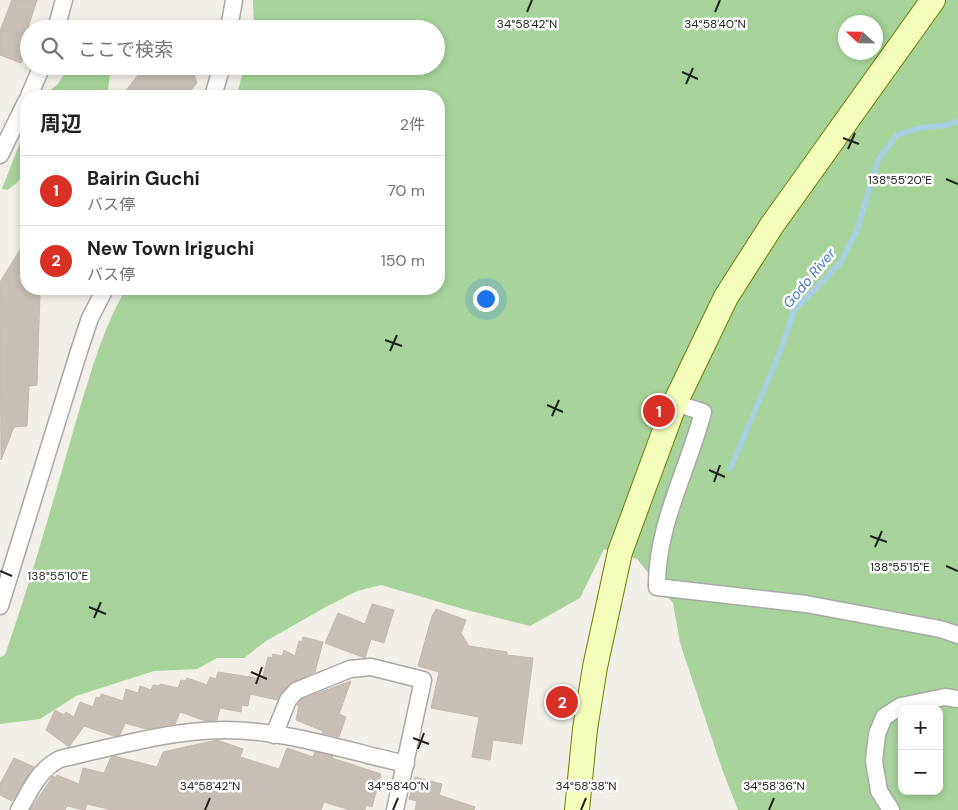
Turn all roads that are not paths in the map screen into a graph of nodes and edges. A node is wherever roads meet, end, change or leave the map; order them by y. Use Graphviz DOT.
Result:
graph roads {
  1 [pos="64,0"];
  2 [pos="234,0"];
  3 [pos="933,0"];
  4 [pos="58,20"];
  5 [pos="231,20"];
  6 [pos="38,75"];
  7 [pos="219,75"];
  8 [pos="32,90"];
  9 [pos="215,90"];
  10 [pos="20,114"];
  11 [pos="0,155"];
  12 [pos="103,295"];
  13 [pos="675,402"];
  14 [pos="0,606"];
  15 [pos="958,635"];
  16 [pos="958,699"];
  17 [pos="274,735"];
  18 [pos="406,764"];
  19 [pos="19,810"];
  20 [pos="395,810"];
  21 [pos="577,810"];
  22 [pos="891,810"];
  1 -- 4 [label="street"];
  2 -- 5 [label="street"];
  3 -- 13 [label="street"];
  6 -- 8 [label="street"];
  7 -- 9 [label="street"];
  10 -- 11 [label="street"];
  12 -- 14 [label="street"];
  13 -- 15 [label="street"];
  13 -- 21 [label="street"];
  16 -- 22 [label="street"];
  17 -- 18 [label="street"];
  17 -- 18 [label="street"];
  17 -- 19 [label="street"];
  18 -- 20 [label="street"];
}
